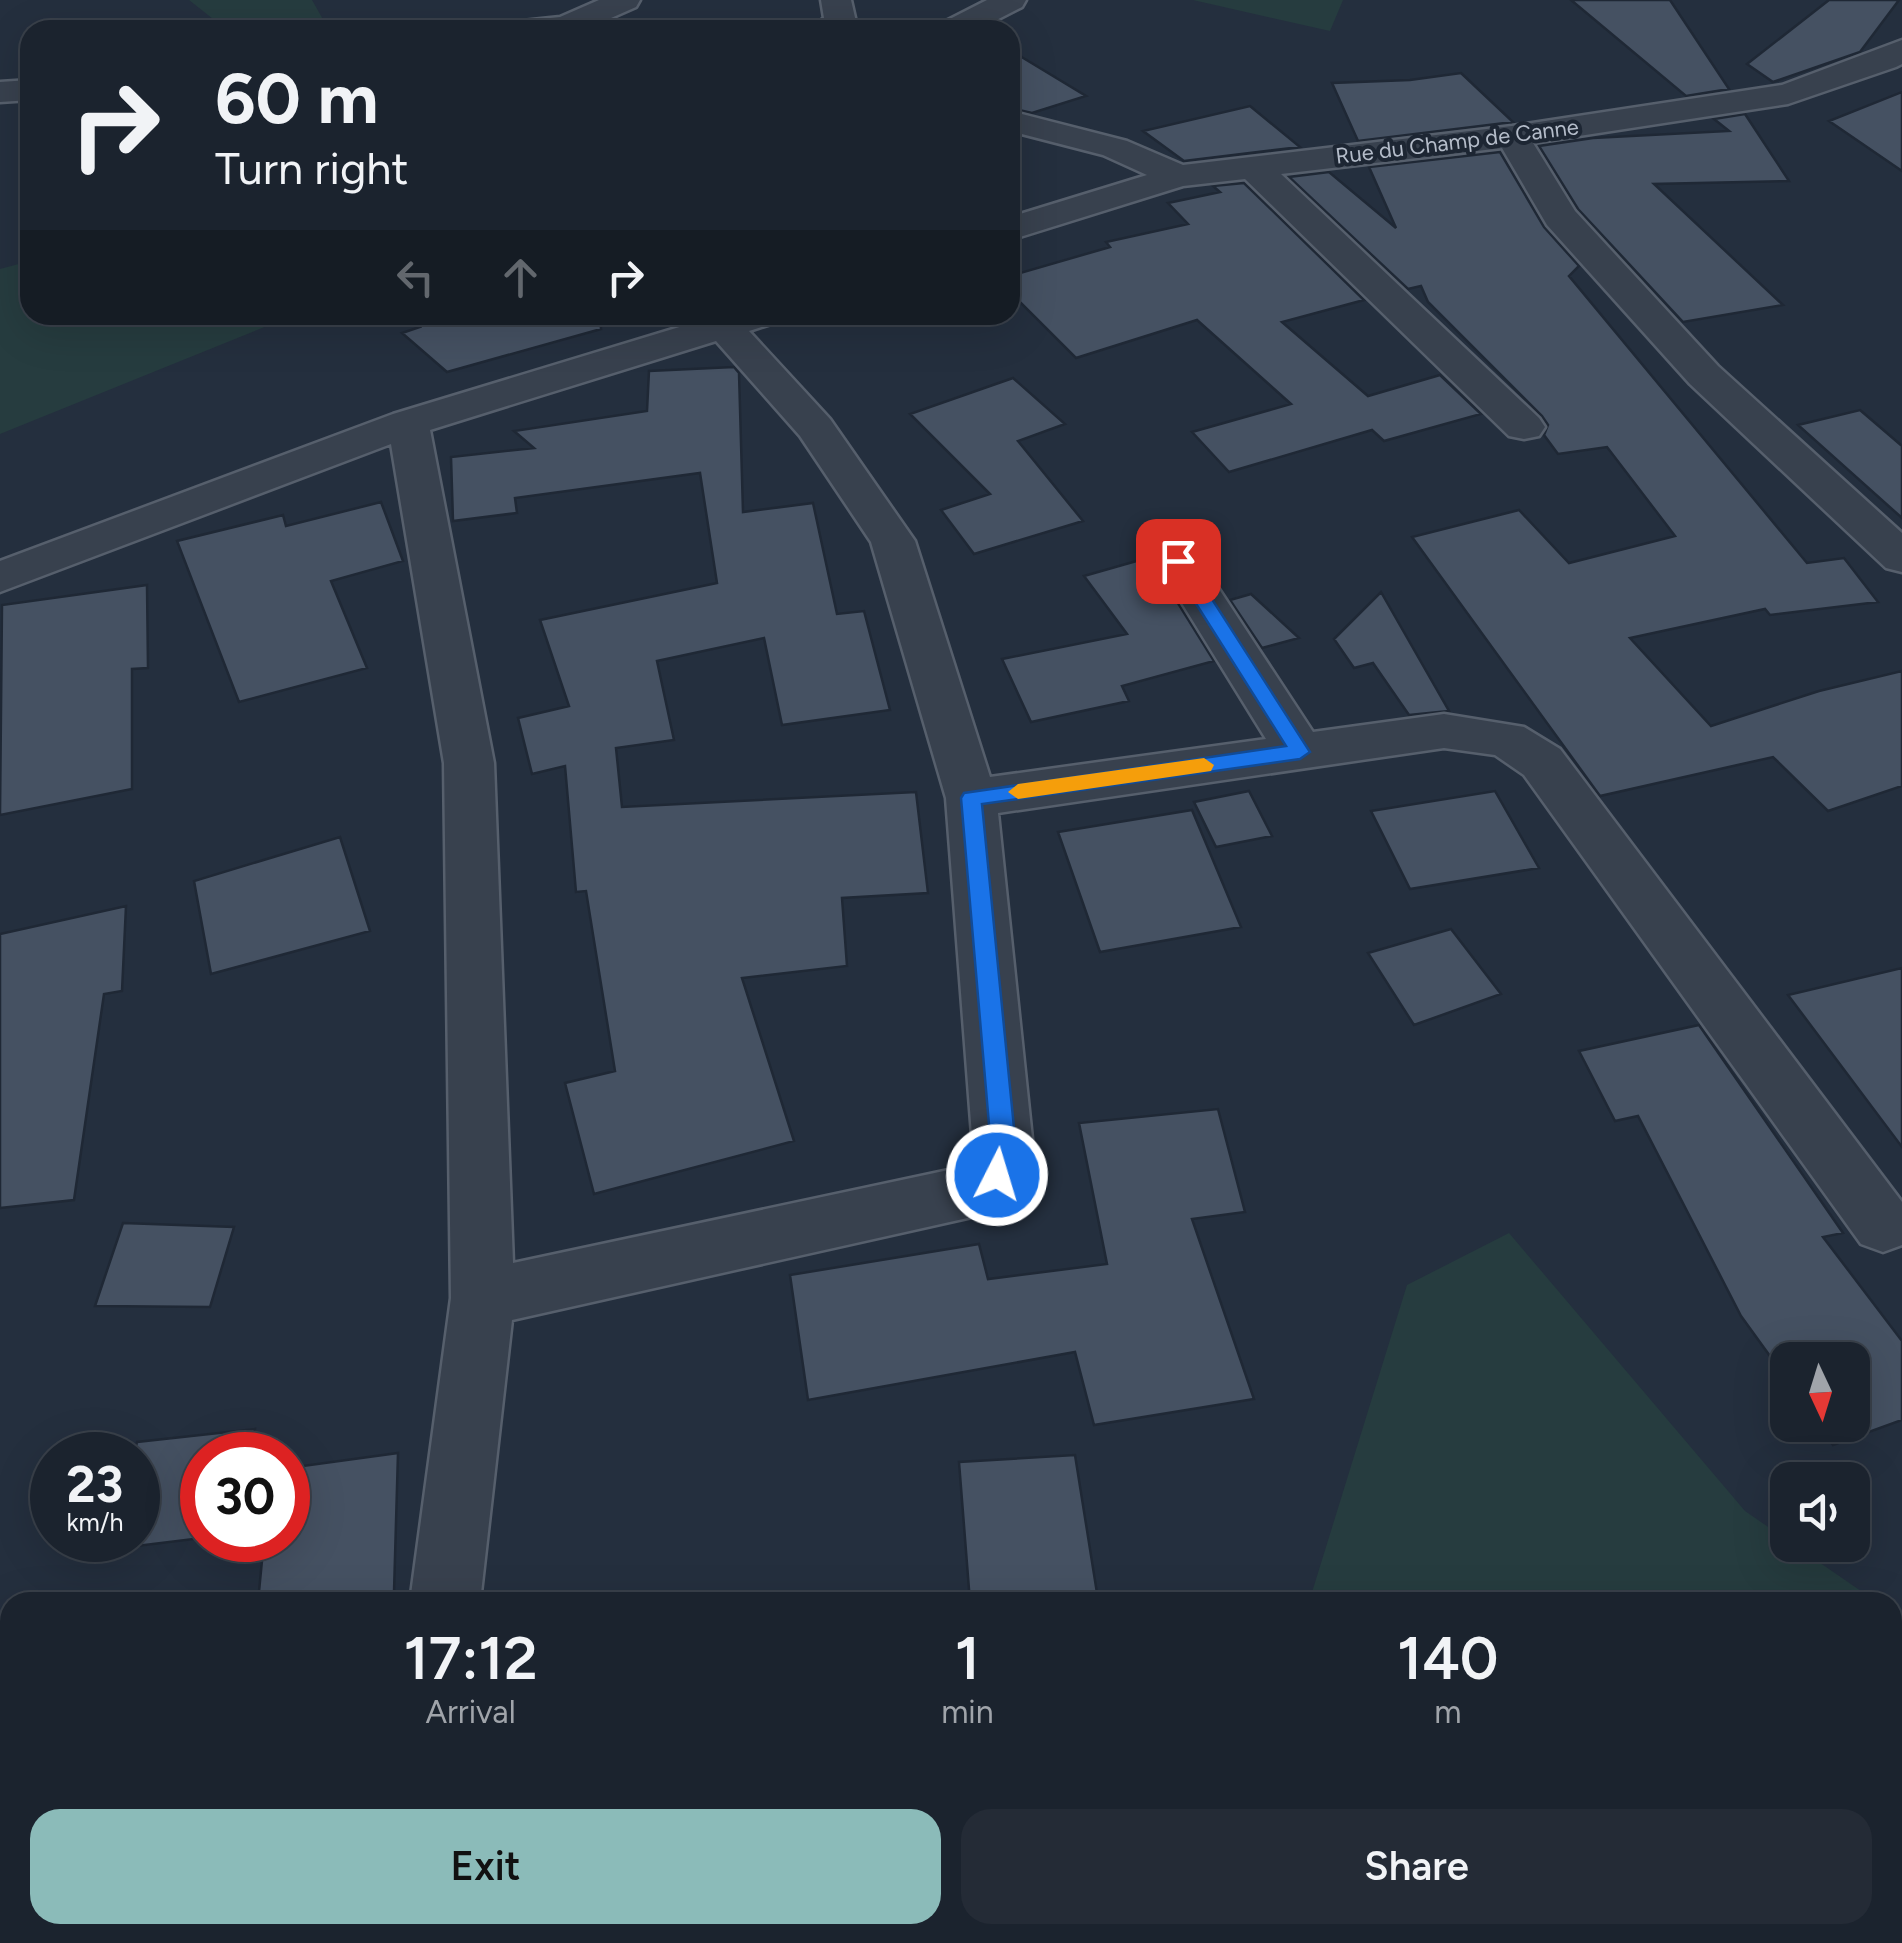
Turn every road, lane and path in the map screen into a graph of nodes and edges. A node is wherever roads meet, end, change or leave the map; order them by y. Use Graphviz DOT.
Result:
graph roads {
  1 [pos="625,0"];
  2 [pos="1012,0"];
  3 [pos="588,20"];
  4 [pos="973,20"];
  5 [pos="1902,50"];
  6 [pos="1020,124"];
  7 [pos="1512,136"];
  8 [pos="1251,165"];
  9 [pos="1180,176"];
  10 [pos="1020,226"];
  11 [pos="729,325"];
  12 [pos="745,325"];
  13 [pos="408,423"];
  14 [pos="1524,427"];
  15 [pos="1894,543"];
  16 [pos="1178,561"];
  17 [pos="0,577"];
  18 [pos="1300,752"];
  19 [pos="971,798"];
  20 [pos="1883,1224"];
  21 [pos="483,1298"];
  22 [pos="447,1592"];
  1 -- 3 [label="street"];
  2 -- 4 [label="street"];
  5 -- 7 [label="street, Rue du Champ de Canne"];
  6 -- 9 [label="street"];
  7 -- 8 [label="street, Rue du Champ de Canne"];
  7 -- 15 [label="street"];
  8 -- 9 [label="street, Rue du Champ de Canne"];
  8 -- 14 [label="street"];
  9 -- 10 [label="street, Rue du Champ de Canne"];
  11 -- 13 [label="street"];
  12 -- 19 [label="street"];
  13 -- 17 [label="street"];
  13 -- 21 [label="street"];
  16 -- 18 [label="street"];
  18 -- 19 [label="street"];
  18 -- 20 [label="street"];
  19 -- 21 [label="street"];
  21 -- 22 [label="street"];
}
